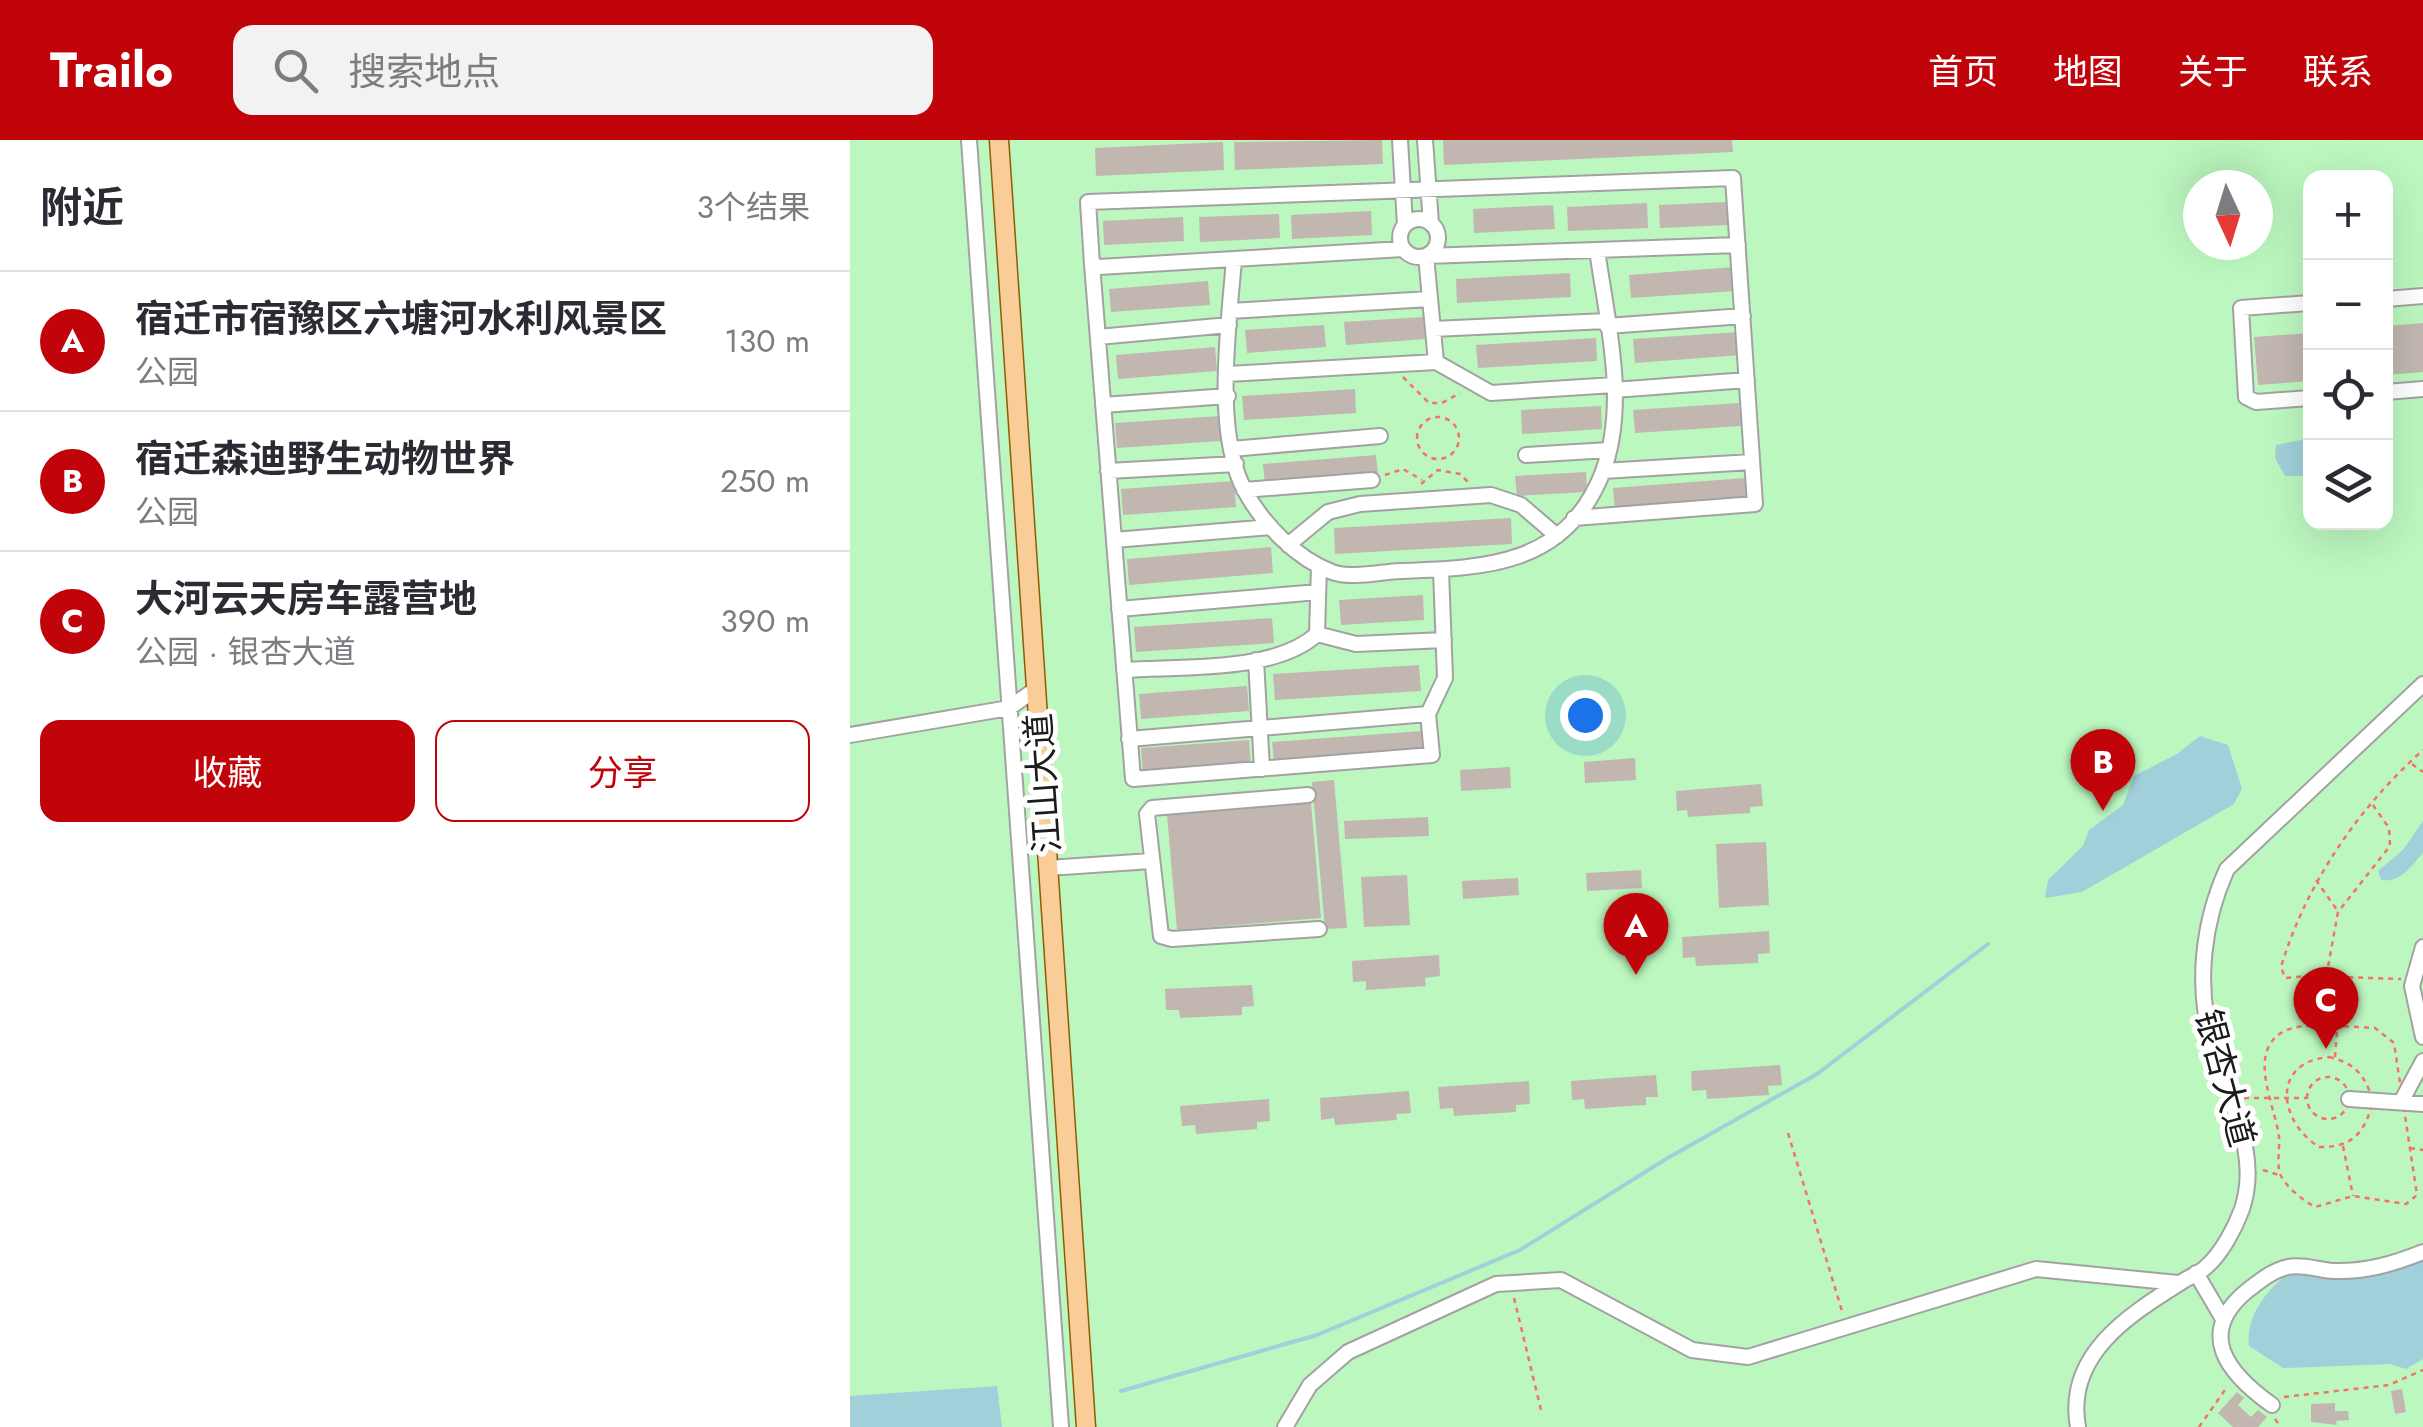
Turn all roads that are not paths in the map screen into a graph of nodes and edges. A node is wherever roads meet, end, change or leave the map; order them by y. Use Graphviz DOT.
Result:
graph roads {
  1 [pos="968,140"];
  2 [pos="999,140"];
  3 [pos="1400,140"];
  4 [pos="1425,140"];
  5 [pos="1428,189"];
  6 [pos="1402,190"];
  7 [pos="1431,224"];
  8 [pos="1405,225"];
  9 [pos="1738,245"];
  10 [pos="1403,249"];
  11 [pos="1597,250"];
  12 [pos="1426,256"];
  13 [pos="1234,259"];
  14 [pos="1092,264"];
  15 [pos="2423,296"];
  16 [pos="2393,298"];
  17 [pos="1430,299"];
  18 [pos="2303,304"];
  19 [pos="1742,316"];
  20 [pos="1230,318"];
  21 [pos="1607,323"];
  22 [pos="1433,329"];
  23 [pos="1098,337"];
  24 [pos="1436,362"];
  25 [pos="1228,374"];
  26 [pos="1747,380"];
  27 [pos="1614,387"];
  28 [pos="2423,389"];
  29 [pos="2393,391"];
  30 [pos="1228,396"];
  31 [pos="2303,399"];
  32 [pos="1103,405"];
  33 [pos="1380,436"];
  34 [pos="1609,450"];
  35 [pos="1526,455"];
  36 [pos="1233,456"];
  37 [pos="1752,462"];
  38 [pos="1603,471"];
  39 [pos="1108,472"];
  40 [pos="1372,480"];
  41 [pos="1244,490"];
  42 [pos="1574,518"];
  43 [pos="1272,527"];
  44 [pos="1557,536"];
  45 [pos="1114,540"];
  46 [pos="1288,544"];
  47 [pos="1319,566"];
  48 [pos="1441,570"];
  49 [pos="1318,592"];
  50 [pos="1119,609"];
  51 [pos="1317,634"];
  52 [pos="1444,640"];
  53 [pos="1256,660"];
  54 [pos="1124,670"];
  55 [pos="2423,684"];
  56 [pos="1036,689"];
  57 [pos="1010,708"];
  58 [pos="1428,714"];
  59 [pos="1260,728"];
  60 [pos="850,734"];
  61 [pos="1130,739"];
  62 [pos="1262,768"];
  63 [pos="1308,795"];
  64 [pos="1152,861"];
  65 [pos="1048,868"];
  66 [pos="1319,929"];
  67 [pos="2423,947"];
  68 [pos="2420,1010"];
  69 [pos="2423,1038"];
  70 [pos="2423,1062"];
  71 [pos="2349,1100"];
  72 [pos="2416,1102"];
  73 [pos="2423,1252"];
  74 [pos="2196,1273"];
  75 [pos="2178,1284"];
  76 [pos="2223,1320"];
  77 [pos="2272,1405"];
  78 [pos="2076,1425"];
  79 [pos="1061,1427"];
  80 [pos="1086,1427"];
  81 [pos="1285,1427"];
  1 -- 57 [label="street"];
  2 -- 56 [label="main road, 江山大道"];
  3 -- 6 [label="street"];
  4 -- 5 [label="street"];
  5 -- 6 [label="street"];
  5 -- 7 [label="street"];
  5 -- 9 [label="street"];
  6 -- 8 [label="street"];
  6 -- 14 [label="street"];
  7 -- 8 [label="street"];
  7 -- 12 [label="street"];
  8 -- 10 [label="street"];
  9 -- 11 [label="street"];
  9 -- 19 [label="street"];
  10 -- 12 [label="street"];
  10 -- 13 [label="street"];
  11 -- 12 [label="street"];
  11 -- 21 [label="street"];
  12 -- 17 [label="street"];
  13 -- 14 [label="street"];
  13 -- 20 [label="street"];
  14 -- 23 [label="street"];
  15 -- 16 [label="street"];
  17 -- 20 [label="street"];
  17 -- 22 [label="street"];
  18 -- 31 [label="street"];
  19 -- 21 [label="street"];
  19 -- 26 [label="street"];
  20 -- 23 [label="street"];
  20 -- 25 [label="street"];
  21 -- 22 [label="street"];
  21 -- 27 [label="street"];
  22 -- 24 [label="street"];
  23 -- 32 [label="street"];
  24 -- 25 [label="street"];
  24 -- 27 [label="street"];
  25 -- 30 [label="street"];
  26 -- 27 [label="street"];
  26 -- 37 [label="street"];
  27 -- 34 [label="street"];
  28 -- 29 [label="street"];
  30 -- 32 [label="street"];
  30 -- 36 [label="street"];
  32 -- 39 [label="street"];
  33 -- 36 [label="street"];
  34 -- 35 [label="street"];
  34 -- 38 [label="street"];
  36 -- 39 [label="street"];
  36 -- 41 [label="street"];
  37 -- 38 [label="street"];
  37 -- 42 [label="street"];
  38 -- 42 [label="street"];
  39 -- 45 [label="street"];
  40 -- 41 [label="street"];
  41 -- 43 [label="street"];
  42 -- 44 [label="street"];
  43 -- 45 [label="street"];
  43 -- 46 [label="street"];
  44 -- 46 [label="street"];
  44 -- 48 [label="street"];
  45 -- 50 [label="street"];
  46 -- 47 [label="street"];
  47 -- 48 [label="street"];
  47 -- 49 [label="street"];
  48 -- 52 [label="street"];
  49 -- 50 [label="street"];
  49 -- 51 [label="street"];
  50 -- 54 [label="street"];
  51 -- 52 [label="street"];
  51 -- 53 [label="street"];
  52 -- 58 [label="street"];
  53 -- 54 [label="street"];
  53 -- 59 [label="street"];
  54 -- 61 [label="street"];
  55 -- 74 [label="street, 银杏大道"];
  56 -- 57 [label="street"];
  56 -- 65 [label="main road, 江山大道"];
  57 -- 60 [label="street"];
  57 -- 79 [label="street"];
  58 -- 59 [label="street"];
  58 -- 62 [label="street"];
  59 -- 61 [label="street"];
  59 -- 62 [label="street"];
  61 -- 62 [label="street"];
  63 -- 64 [label="street"];
  64 -- 65 [label="street"];
  64 -- 66 [label="street"];
  65 -- 80 [label="main road, 江山大道"];
  67 -- 68 [label="street"];
  68 -- 69 [label="street"];
  70 -- 72 [label="street"];
  71 -- 72 [label="street"];
  73 -- 76 [label="street"];
  74 -- 75 [label="street, 银杏大道"];
  74 -- 76 [label="street"];
  75 -- 78 [label="street, 银杏大道"];
  75 -- 81 [label="street"];
  76 -- 77 [label="street"];
}
